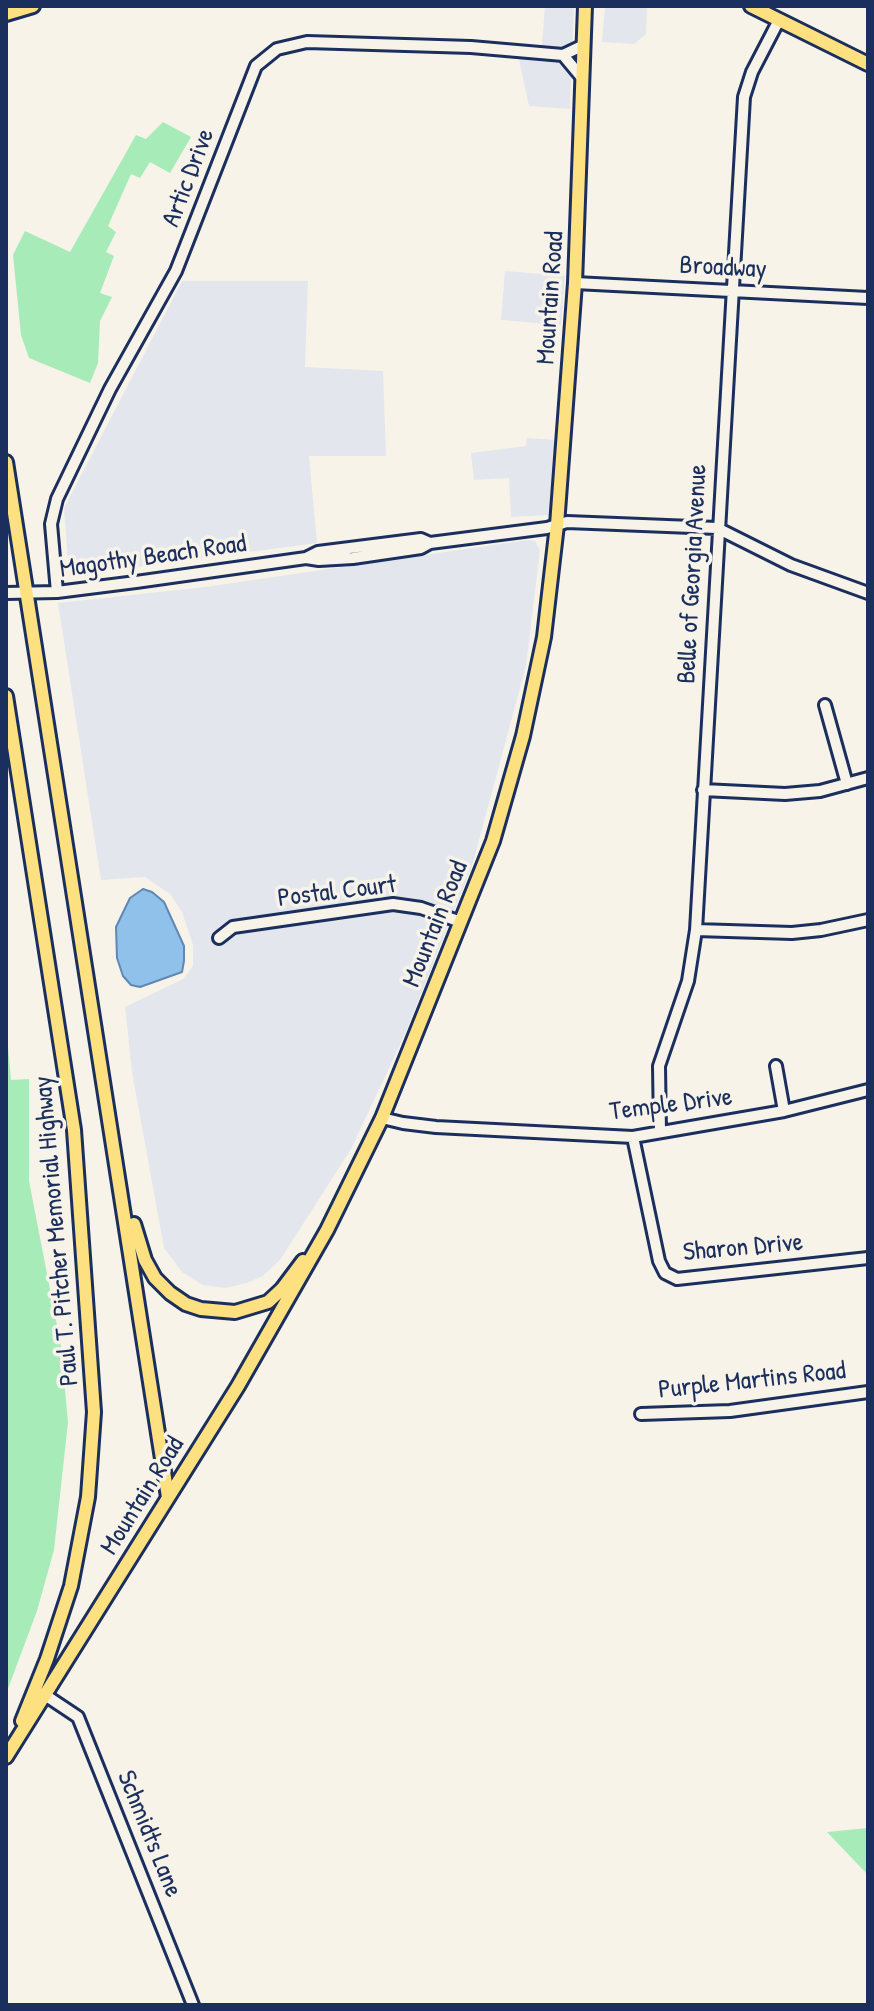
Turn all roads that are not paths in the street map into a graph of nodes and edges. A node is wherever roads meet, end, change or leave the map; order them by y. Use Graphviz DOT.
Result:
graph roads {
  1 [pos="33,6"];
  2 [pos="585,6"];
  3 [pos="751,6"];
  4 [pos="6,14"];
  5 [pos="779,20"];
  6 [pos="584,45"];
  7 [pos="563,55"];
  8 [pos="868,64"];
  9 [pos="583,79"];
  10 [pos="575,283"];
  11 [pos="731,291"];
  12 [pos="868,298"];
  13 [pos="6,462"];
  14 [pos="557,525"];
  15 [pos="717,528"];
  16 [pos="57,592"];
  17 [pos="6,593"];
  18 [pos="868,593"];
  19 [pos="27,595"];
  20 [pos="6,696"];
  21 [pos="825,705"];
  22 [pos="868,778"];
  23 [pos="847,784"];
  24 [pos="703,790"];
  25 [pos="868,920"];
  26 [pos="461,922"];
  27 [pos="696,930"];
  28 [pos="219,938"];
  29 [pos="776,1066"];
  30 [pos="868,1090"];
  31 [pos="784,1111"];
  32 [pos="382,1118"];
  33 [pos="111,1123"];
  34 [pos="660,1132"];
  35 [pos="633,1137"];
  36 [pos="327,1230"];
  37 [pos="868,1258"];
  38 [pos="868,1392"];
  39 [pos="641,1414"];
  40 [pos="168,1497"];
  41 [pos="45,1695"];
  42 [pos="7,1755"];
  43 [pos="193,2005"];
  1 -- 4 [label="main road"];
  2 -- 6 [label="main road, Mountain Road"];
  3 -- 5 [label="main road"];
  5 -- 8 [label="main road"];
  5 -- 11 [label="street, Belle of Georgia Avenue"];
  6 -- 7 [label="street"];
  6 -- 9 [label="main road, Mountain Road"];
  7 -- 9 [label="street"];
  7 -- 16 [label="street, Artic Drive"];
  9 -- 10 [label="main road, Mountain Road"];
  10 -- 11 [label="street, Broadway"];
  10 -- 14 [label="main road, Mountain Road"];
  11 -- 12 [label="street, Broadway"];
  11 -- 15 [label="street, Belle of Georgia Avenue"];
  13 -- 19 [label="main road"];
  14 -- 15 [label="street, Magothy Beach Road"];
  14 -- 16 [label="street, Magothy Beach Road"];
  14 -- 26 [label="main road, Mountain Road"];
  15 -- 18 [label="street"];
  15 -- 24 [label="street, Belle of Georgia Avenue"];
  16 -- 19 [label="street, Magothy Beach Road"];
  17 -- 19 [label="street, Magothy Beach Road"];
  19 -- 33 [label="main road"];
  20 -- 42 [label="main road, Paul T. Pitcher Memorial Highway"];
  21 -- 23 [label="street"];
  22 -- 23 [label="street"];
  23 -- 24 [label="street"];
  24 -- 27 [label="street, Belle of Georgia Avenue"];
  25 -- 27 [label="street"];
  26 -- 28 [label="street, Postal Court"];
  26 -- 32 [label="main road, Mountain Road"];
  27 -- 34 [label="street, Belle of Georgia Avenue"];
  29 -- 31 [label="street"];
  30 -- 31 [label="street, Temple Drive"];
  31 -- 34 [label="street, Temple Drive"];
  32 -- 35 [label="street, Temple Drive"];
  32 -- 36 [label="main road, Mountain Road"];
  33 -- 36 [label="main road"];
  33 -- 40 [label="main road"];
  34 -- 35 [label="street, Temple Drive"];
  35 -- 37 [label="street, Sharon Drive"];
  36 -- 40 [label="main road, Mountain Road"];
  38 -- 39 [label="street, Purple Martins Road"];
  40 -- 41 [label="main road, Mountain Road"];
  41 -- 42 [label="main road, Mountain Road"];
  41 -- 43 [label="street, Schmidts Lane"];
}
